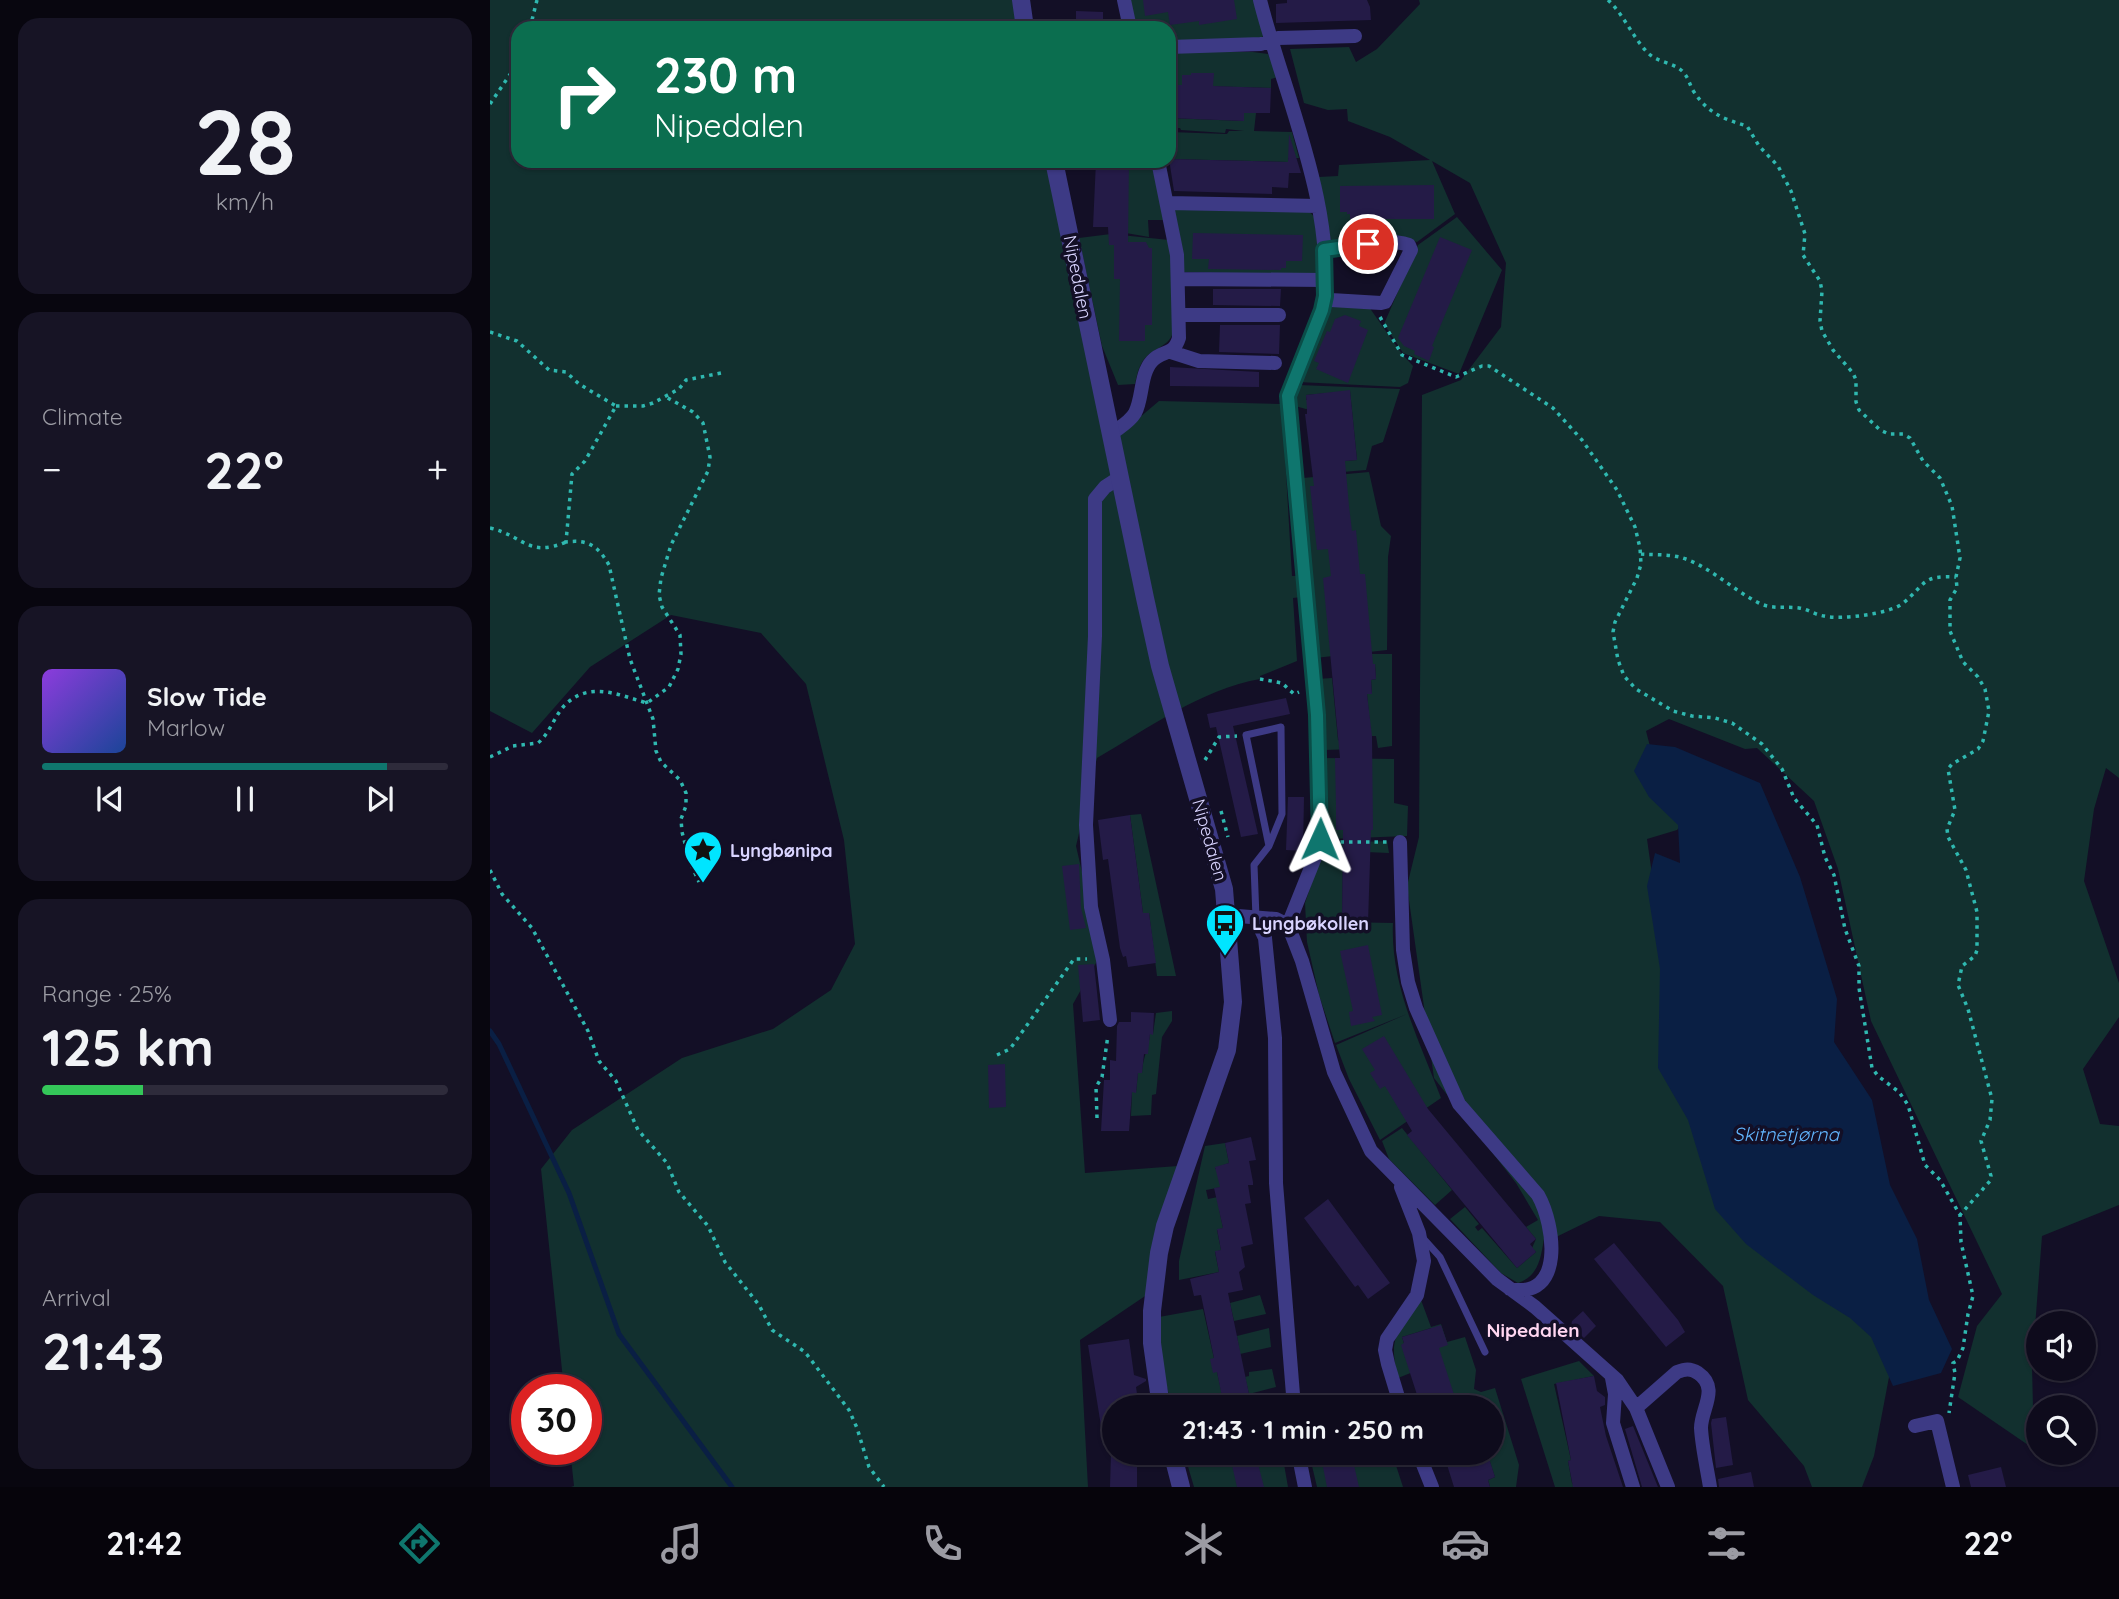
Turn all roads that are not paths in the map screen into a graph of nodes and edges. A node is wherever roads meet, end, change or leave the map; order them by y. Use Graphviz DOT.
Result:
graph roads {
  1 [pos="1021,0"];
  2 [pos="1124,0"];
  3 [pos="1260,0"];
  4 [pos="1025,21"];
  5 [pos="1128,21"];
  6 [pos="1355,36"];
  7 [pos="1270,40"];
  8 [pos="1176,47"];
  9 [pos="1055,168"];
  10 [pos="1160,168"];
  11 [pos="1168,203"];
  12 [pos="1318,206"];
  13 [pos="1324,250"];
  14 [pos="1179,279"];
  15 [pos="1325,280"];
  16 [pos="1325,296"];
  17 [pos="1279,315"];
  18 [pos="1179,316"];
  19 [pos="1171,352"];
  20 [pos="1275,363"];
  21 [pos="1110,435"];
  22 [pos="1119,478"];
  23 [pos="1400,842"];
  24 [pos="1269,846"];
  25 [pos="1226,915"];
  26 [pos="1256,919"];
  27 [pos="1288,925"];
  28 [pos="1110,1020"];
  29 [pos="1399,1181"];
  30 [pos="1419,1233"];
  31 [pos="1509,1289"];
  32 [pos="1485,1352"];
  33 [pos="1610,1373"];
  34 [pos="1159,1395"];
  35 [pos="1293,1395"];
  36 [pos="1398,1395"];
  37 [pos="1636,1408"];
  38 [pos="1915,1426"];
  39 [pos="1175,1465"];
  40 [pos="1301,1465"];
  41 [pos="1423,1465"];
  42 [pos="1181,1487"];
  43 [pos="1305,1487"];
  44 [pos="1432,1487"];
  45 [pos="1633,1487"];
  46 [pos="1668,1487"];
  47 [pos="1710,1487"];
  48 [pos="1953,1487"];
  1 -- 4 [label="street"];
  2 -- 5 [label="street"];
  3 -- 7 [label="street"];
  6 -- 7 [label="street"];
  7 -- 8 [label="street"];
  7 -- 12 [label="street"];
  9 -- 21 [label="street, Nipedalen"];
  10 -- 11 [label="street"];
  11 -- 12 [label="street"];
  11 -- 14 [label="street"];
  12 -- 13 [label="street"];
  13 -- 15 [label="street"];
  13 -- 16 [label="street"];
  14 -- 15 [label="street"];
  14 -- 18 [label="street"];
  15 -- 16 [label="street"];
  16 -- 27 [label="street"];
  17 -- 18 [label="street"];
  18 -- 19 [label="street"];
  19 -- 20 [label="street"];
  19 -- 21 [label="street"];
  21 -- 22 [label="street, Nipedalen"];
  22 -- 25 [label="street, Nipedalen"];
  22 -- 28 [label="street"];
  23 -- 31 [label="street"];
  24 -- 24 [label="lane, Nipedalen"];
  24 -- 26 [label="lane, Nipedalen"];
  25 -- 26 [label="street"];
  25 -- 34 [label="street, Nipedalen"];
  26 -- 27 [label="street"];
  26 -- 35 [label="street, Nipedalen"];
  27 -- 29 [label="street"];
  29 -- 30 [label="street"];
  29 -- 31 [label="street"];
  30 -- 32 [label="lane"];
  30 -- 36 [label="street"];
  31 -- 33 [label="street"];
  33 -- 37 [label="street"];
  33 -- 45 [label="street"];
  37 -- 46 [label="street"];
  37 -- 47 [label="street"];
  38 -- 48 [label="street"];
  39 -- 42 [label="street"];
  40 -- 43 [label="street"];
  41 -- 44 [label="street"];
}
